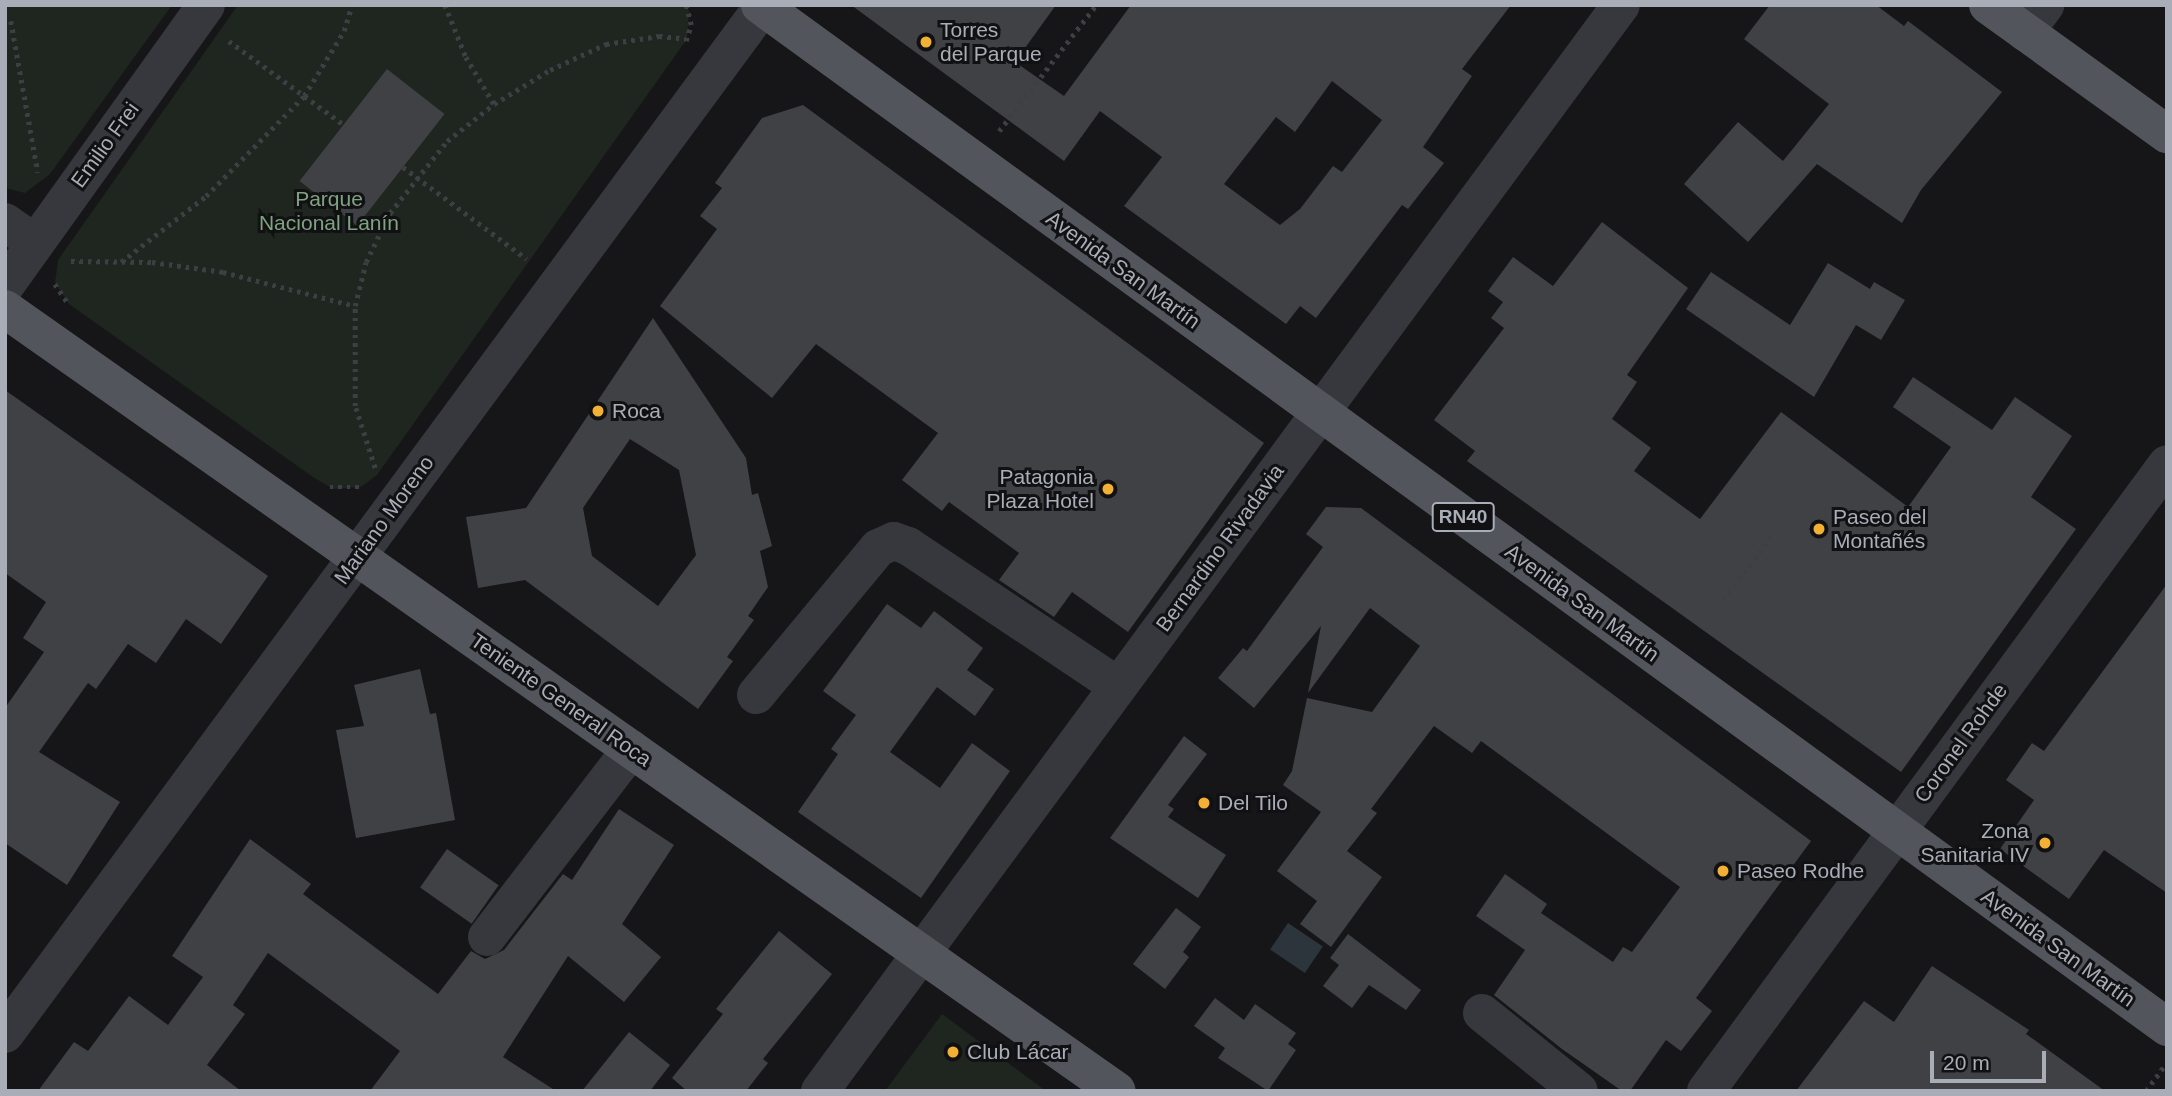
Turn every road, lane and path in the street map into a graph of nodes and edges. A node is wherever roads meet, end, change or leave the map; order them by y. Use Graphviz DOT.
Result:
graph roads {
  1 [pos="352,5"];
  2 [pos="446,5"];
  3 [pos="1096,5"];
  4 [pos="1620,5"];
  5 [pos="1988,5"];
  6 [pos="762,6"];
  7 [pos="201,11"];
  8 [pos="2035,18"];
  9 [pos="11,22"];
  10 [pos="687,39"];
  11 [pos="304,96"];
  12 [pos="494,104"];
  13 [pos="344,125"];
  14 [pos="2167,134"];
  15 [pos="975,162"];
  16 [pos="403,167"];
  17 [pos="416,177"];
  18 [pos="40,184"];
  19 [pos="38,249"];
  20 [pos="121,262"];
  21 [pos="523,273"];
  22 [pos="5,286"];
  23 [pos="355,306"];
  24 [pos="5,309"];
  25 [pos="80,312"];
  26 [pos="1320,413"];
  27 [pos="385,464"];
  28 [pos="2167,464"];
  29 [pos="369,481"];
  30 [pos="323,483"];
  31 [pos="1771,537"];
  32 [pos="358,556"];
  33 [pos="1723,600"];
  34 [pos="1118,686"];
  35 [pos="756,695"];
  36 [pos="631,749"];
  37 [pos="1896,832"];
  38 [pos="487,937"];
  39 [pos="922,953"];
  40 [pos="1482,1013"];
  41 [pos="2167,1027"];
  42 [pos="5,1034"];
  43 [pos="2167,1062"];
  44 [pos="820,1091"];
  45 [pos="1117,1091"];
  46 [pos="1579,1091"];
  47 [pos="1706,1091"];
  48 [pos="2146,1091"];
  1 -- 11 [label="path"];
  2 -- 12 [label="path"];
  3 -- 15 [label="path"];
  4 -- 26 [label="street, Bernardino Rivadavia"];
  5 -- 8 [label="main road"];
  6 -- 15 [label="main road, Avenida San Martín / RN40"];
  6 -- 32 [label="street, Mariano Moreno"];
  7 -- 11 [label="path"];
  7 -- 19 [label="street, Emilio Frei"];
  8 -- 14 [label="main road"];
  9 -- 18 [label="path"];
  10 -- 12 [label="path"];
  11 -- 13 [label="path"];
  11 -- 20 [label="path"];
  12 -- 17 [label="path"];
  15 -- 26 [label="main road, Avenida San Martín / RN40"];
  16 -- 17 [label="path"];
  17 -- 21 [label="path"];
  17 -- 23 [label="path"];
  19 -- 20 [label="path"];
  19 -- 22 [label="street, Emilio Frei"];
  19 -- 25 [label="path"];
  20 -- 23 [label="path"];
  23 -- 27 [label="path"];
  24 -- 32 [label="main road, Teniente General Roca"];
  26 -- 34 [label="street, Bernardino Rivadavia"];
  26 -- 37 [label="main road, Avenida San Martín / RN40"];
  28 -- 37 [label="street, Coronel Rohde"];
  29 -- 30 [label="path"];
  31 -- 33 [label="path"];
  32 -- 36 [label="main road, Teniente General Roca"];
  32 -- 42 [label="street, Mariano Moreno"];
  34 -- 35 [label="street"];
  34 -- 39 [label="street, Bernardino Rivadavia"];
  36 -- 38 [label="street"];
  36 -- 39 [label="main road, Teniente General Roca"];
  37 -- 41 [label="main road, Avenida San Martín / RN40"];
  37 -- 47 [label="street, Coronel Rohde"];
  39 -- 44 [label="street, Bernardino Rivadavia"];
  39 -- 45 [label="main road, Teniente General Roca"];
  40 -- 46 [label="street"];
  43 -- 48 [label="path"];
}
